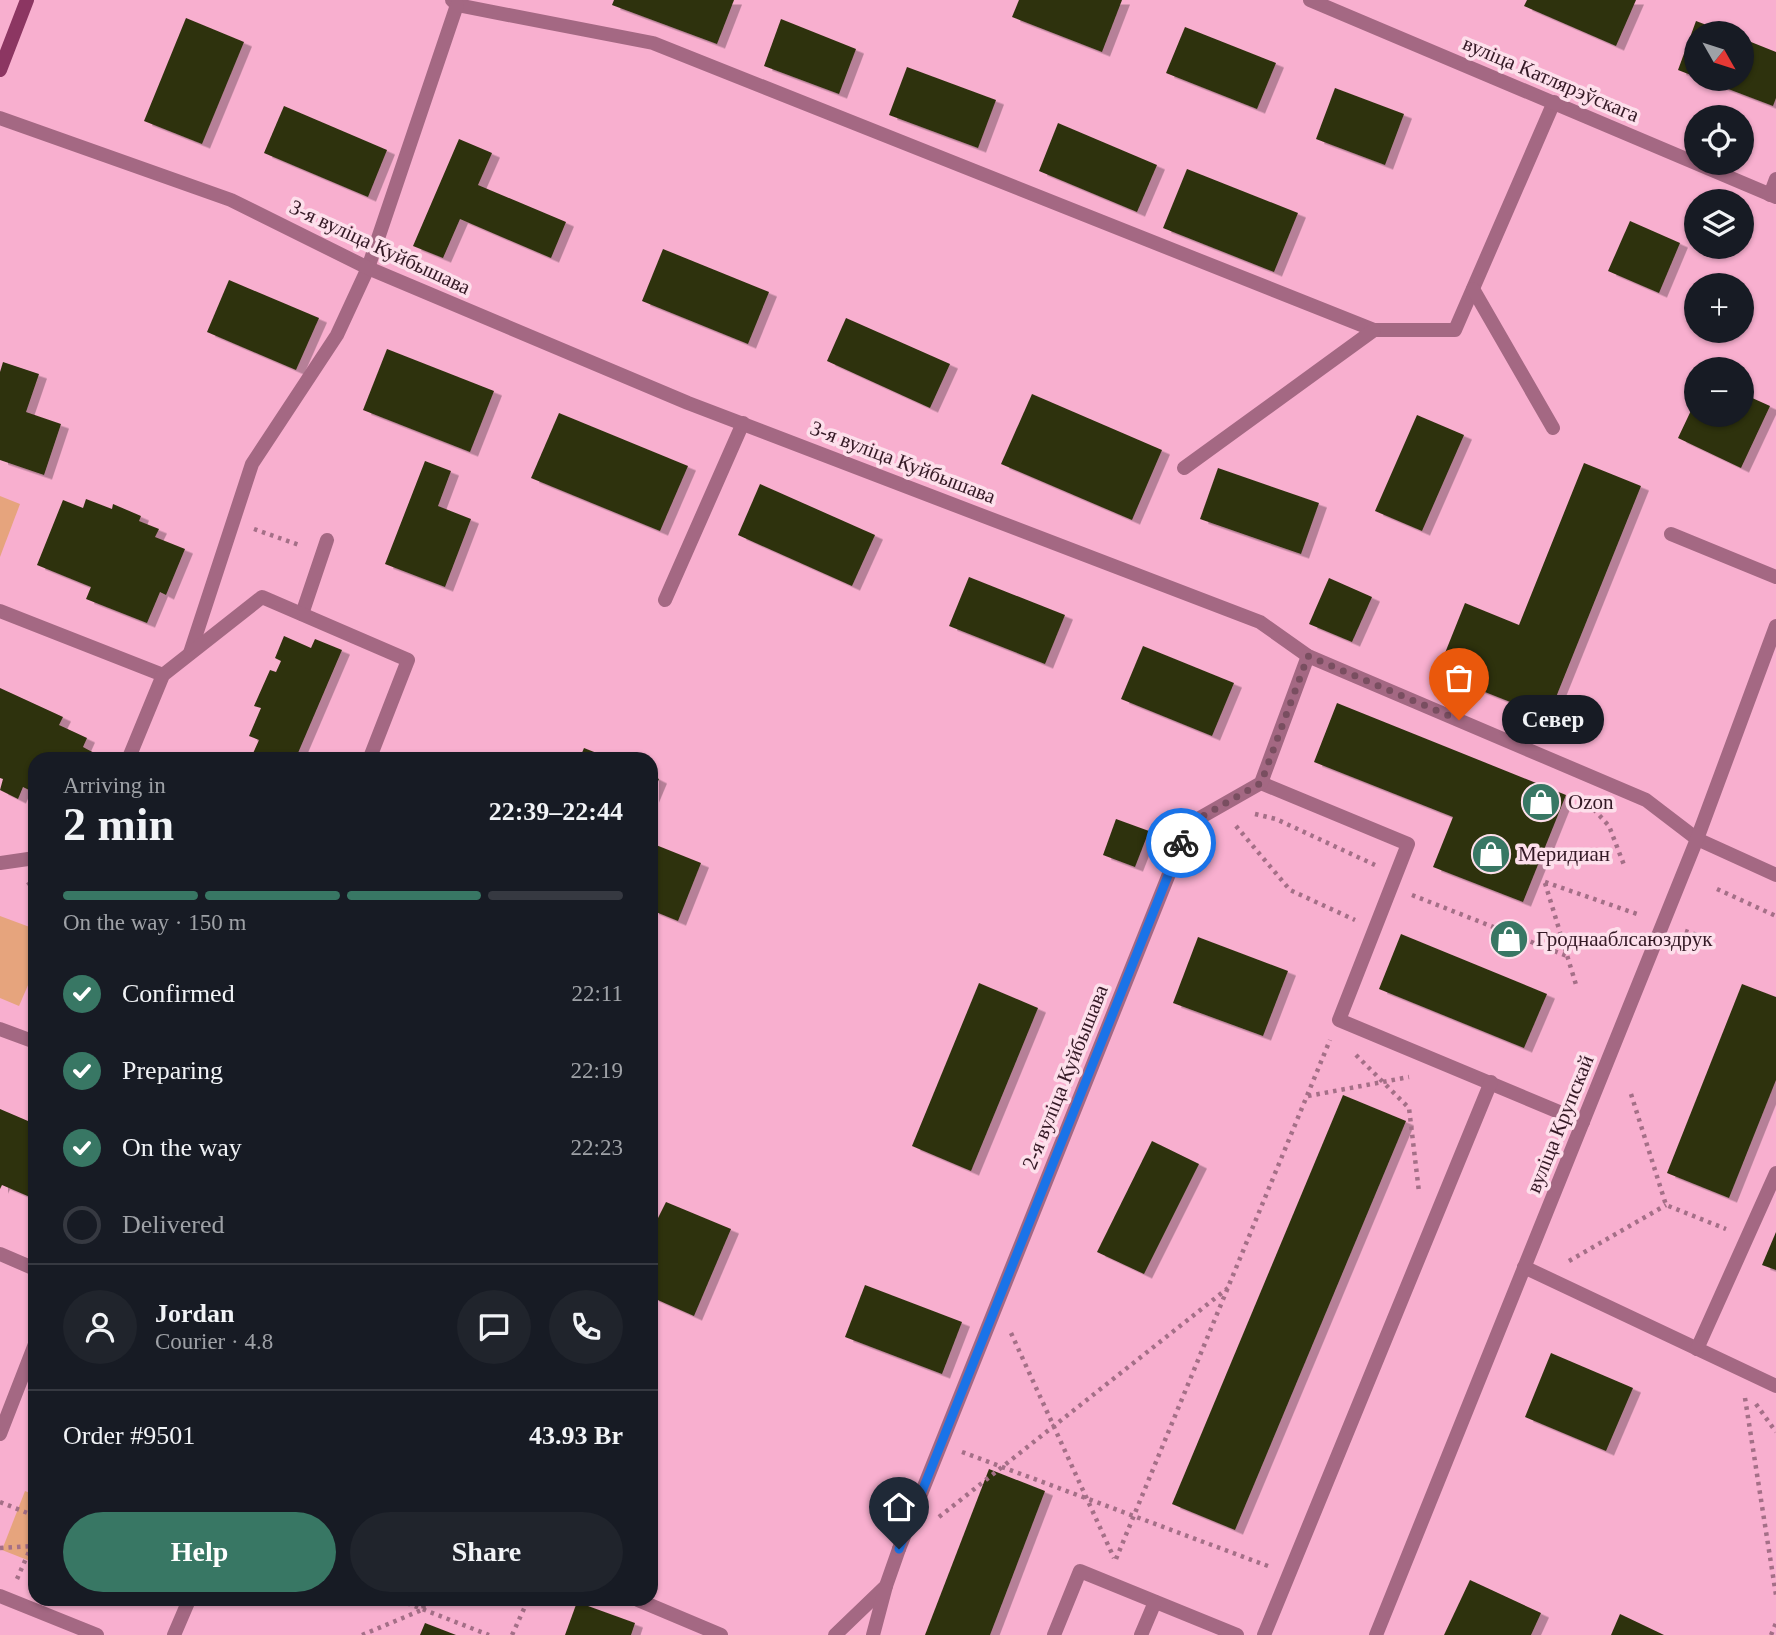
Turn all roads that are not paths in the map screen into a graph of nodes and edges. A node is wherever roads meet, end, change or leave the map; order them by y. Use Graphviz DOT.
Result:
graph roads {
  1 [pos="27,0"];
  2 [pos="1310,0"];
  3 [pos="454,3"];
  4 [pos="0,70"];
  5 [pos="1554,103"];
  6 [pos="0,118"];
  7 [pos="1776,178"];
  8 [pos="1773,196"];
  9 [pos="368,268"];
  10 [pos="1472,289"];
  11 [pos="1374,330"];
  12 [pos="743,423"];
  13 [pos="1553,428"];
  14 [pos="1184,468"];
  15 [pos="1671,534"];
  16 [pos="325,547"];
  17 [pos="1776,576"];
  18 [pos="665,600"];
  19 [pos="0,611"];
  20 [pos="302,614"];
  21 [pos="1776,626"];
  22 [pos="190,653"];
  23 [pos="1308,656"];
  24 [pos="163,675"];
  25 [pos="131,752"];
  26 [pos="372,752"];
  27 [pos="1261,783"];
  28 [pos="1697,839"];
  29 [pos="28,859"];
  30 [pos="0,863"];
  31 [pos="1776,875"];
  32 [pos="0,1029"];
  33 [pos="28,1039"];
  34 [pos="1491,1082"];
  35 [pos="1583,1122"];
  36 [pos="1776,1172"];
  37 [pos="0,1254"];
  38 [pos="28,1266"];
  39 [pos="1524,1267"];
  40 [pos="1697,1349"];
  41 [pos="28,1362"];
  42 [pos="1776,1386"];
  43 [pos="0,1434"];
  44 [pos="886,1586"];
  45 [pos="4,1598"];
  46 [pos="1155,1602"];
  47 [pos="186,1606"];
  48 [pos="652,1606"];
  49 [pos="97,1635"];
  50 [pos="174,1635"];
  51 [pos="721,1635"];
  52 [pos="835,1635"];
  53 [pos="873,1635"];
  54 [pos="1054,1635"];
  55 [pos="1141,1635"];
  56 [pos="1237,1635"];
  57 [pos="1264,1635"];
  58 [pos="1376,1635"];
  1 -- 4 [label="street"];
  2 -- 5 [label="street, вуліца Катлярэўскага"];
  3 -- 9 [label="street"];
  3 -- 11 [label="street"];
  5 -- 8 [label="street, вуліца Катлярэўскага"];
  5 -- 10 [label="street"];
  6 -- 9 [label="street, 3-я вуліца Куйбышава"];
  7 -- 8 [label="street"];
  9 -- 12 [label="street, 3-я вуліца Куйбышава"];
  9 -- 22 [label="street"];
  10 -- 11 [label="street"];
  10 -- 13 [label="street"];
  11 -- 14 [label="street"];
  12 -- 18 [label="street"];
  12 -- 23 [label="street, 3-я вуліца Куйбышава"];
  15 -- 17 [label="street"];
  16 -- 20 [label="street"];
  19 -- 24 [label="street"];
  20 -- 22 [label="street"];
  20 -- 26 [label="street"];
  21 -- 28 [label="street, вуліца Крупскай"];
  22 -- 24 [label="street"];
  23 -- 27 [label="street"];
  23 -- 28 [label="street, 3-я вуліца Куйбышава"];
  24 -- 25 [label="street"];
  27 -- 34 [label="street"];
  27 -- 44 [label="street, 2-я вуліца Куйбышава"];
  28 -- 31 [label="street, 3-я вуліца Куйбышава"];
  28 -- 35 [label="street, вуліца Крупскай"];
  29 -- 30 [label="street"];
  32 -- 33 [label="street"];
  34 -- 35 [label="street"];
  34 -- 57 [label="street"];
  35 -- 39 [label="street, вуліца Крупскай"];
  36 -- 40 [label="street"];
  37 -- 38 [label="street"];
  39 -- 40 [label="street"];
  39 -- 58 [label="street, вуліца Крупскай"];
  40 -- 42 [label="street"];
  41 -- 43 [label="street"];
  44 -- 52 [label="street"];
  44 -- 53 [label="street, 2-я вуліца Куйбышава"];
  45 -- 49 [label="street"];
  46 -- 54 [label="street"];
  46 -- 55 [label="street"];
  46 -- 56 [label="street"];
  47 -- 50 [label="street"];
  48 -- 51 [label="street"];
}
